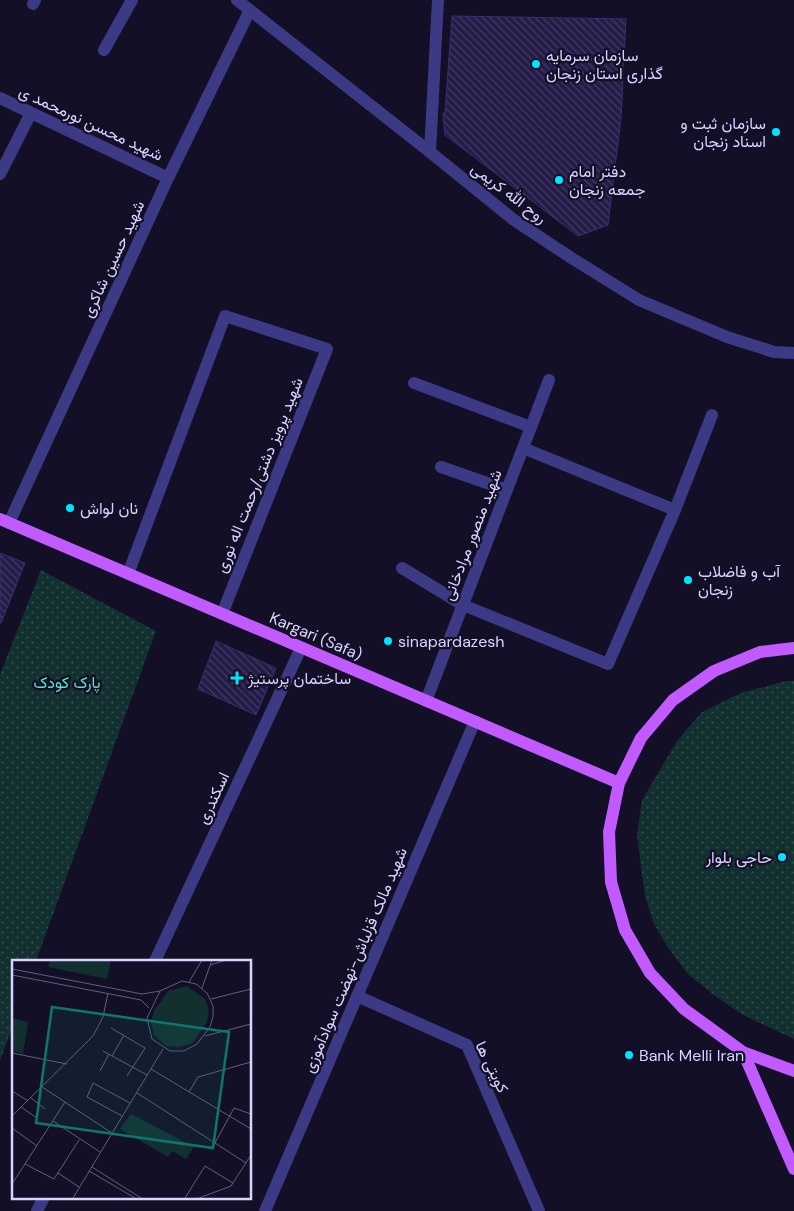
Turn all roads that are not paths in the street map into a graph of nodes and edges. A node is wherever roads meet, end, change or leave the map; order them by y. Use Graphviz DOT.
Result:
graph roads {
  1 [pos="132,0"];
  2 [pos="237,0"];
  3 [pos="438,0"];
  4 [pos="250,10"];
  5 [pos="104,50"];
  6 [pos="0,98"];
  7 [pos="31,113"];
  8 [pos="430,152"];
  9 [pos="0,174"];
  10 [pos="168,178"];
  11 [pos="794,354"];
  12 [pos="549,380"];
  13 [pos="414,383"];
  14 [pos="712,415"];
  15 [pos="531,426"];
  16 [pos="523,448"];
  17 [pos="441,467"];
  18 [pos="507,490"];
  19 [pos="676,510"];
  20 [pos="4,521"];
  21 [pos="402,568"];
  22 [pos="128,574"];
  23 [pos="463,605"];
  24 [pos="222,614"];
  25 [pos="302,648"];
  26 [pos="794,648"];
  27 [pos="426,701"];
  28 [pos="475,721"];
  29 [pos="619,783"];
  30 [pos="155,960"];
  31 [pos="357,996"];
  32 [pos="743,1052"];
  33 [pos="794,1072"];
  34 [pos="794,1169"];
  35 [pos="44,1198"];
  36 [pos="37,1211"];
  37 [pos="265,1211"];
  38 [pos="539,1211"];
  1 -- 5 [label="street"];
  2 -- 4 [label="street, روح الله کریمی"];
  3 -- 8 [label="street"];
  4 -- 8 [label="street, روح الله کریمی"];
  4 -- 10 [label="street, شهید حسین شاکری"];
  6 -- 7 [label="street, شهید محسن نورمحمد ی"];
  7 -- 9 [label="street"];
  7 -- 10 [label="street, شهید محسن نورمحمد ی"];
  8 -- 11 [label="street, روح الله کریمی"];
  10 -- 20 [label="street, شهید حسین شاکری"];
  12 -- 15 [label="street, شهید منصور مرادخانی"];
  13 -- 15 [label="street"];
  14 -- 19 [label="street"];
  15 -- 16 [label="street, شهید منصور مرادخانی"];
  16 -- 18 [label="street, شهید منصور مرادخانی"];
  16 -- 19 [label="street"];
  17 -- 18 [label="street"];
  18 -- 23 [label="street, شهید منصور مرادخانی"];
  19 -- 23 [label="street"];
  20 -- 22 [label="main road, Kargari (Safa)"];
  21 -- 23 [label="street"];
  22 -- 24 [label="main road, Kargari (Safa)"];
  22 -- 24 [label="street, شهید پرویز دشتی/رحمت اله نوری"];
  23 -- 27 [label="street, شهید منصور مرادخانی"];
  24 -- 25 [label="main road, Kargari (Safa)"];
  25 -- 27 [label="main road, Kargari (Safa)"];
  25 -- 30 [label="street, اسکندری"];
  26 -- 29 [label="main road"];
  27 -- 28 [label="main road, Kargari (Safa)"];
  28 -- 29 [label="main road, Kargari (Safa)"];
  28 -- 31 [label="street, شهید مالک قزلباش-نهضت سوادآموزی"];
  29 -- 32 [label="main road"];
  31 -- 37 [label="street, شهید مالک قزلباش-نهضت سوادآموزی"];
  31 -- 38 [label="street, کویتی ها"];
  32 -- 33 [label="main road"];
  32 -- 34 [label="main road"];
  35 -- 36 [label="street"];
}
